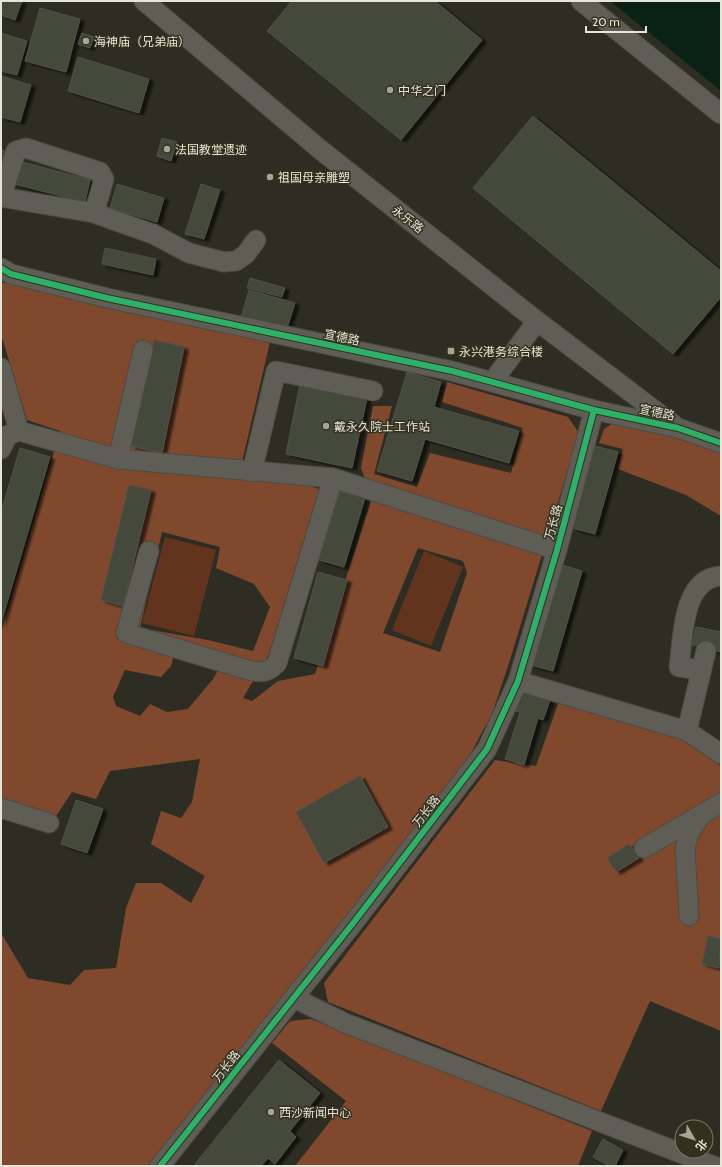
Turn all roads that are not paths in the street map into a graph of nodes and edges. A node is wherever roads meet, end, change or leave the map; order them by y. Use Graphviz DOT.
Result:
graph roads {
  1 [pos="144,1"];
  2 [pos="581,1"];
  3 [pos="721,114"];
  4 [pos="94,213"];
  5 [pos="256,240"];
  6 [pos="1,268"];
  7 [pos="537,321"];
  8 [pos="143,350"];
  9 [pos="1,368"];
  10 [pos="493,381"];
  11 [pos="373,391"];
  12 [pos="594,410"];
  13 [pos="678,428"];
  14 [pos="18,431"];
  15 [pos="721,443"];
  16 [pos="1,449"];
  17 [pos="118,459"];
  18 [pos="252,472"];
  19 [pos="333,478"];
  20 [pos="557,550"];
  21 [pos="149,551"];
  22 [pos="721,576"];
  23 [pos="706,651"];
  24 [pos="702,670"];
  25 [pos="518,681"];
  26 [pos="687,731"];
  27 [pos="720,751"];
  28 [pos="721,803"];
  29 [pos="1,808"];
  30 [pos="702,814"];
  31 [pos="49,822"];
  32 [pos="644,848"];
  33 [pos="689,916"];
  34 [pos="294,998"];
  35 [pos="160,1166"];
  36 [pos="714,1166"];
  1 -- 7 [label="street, 永乐路"];
  2 -- 3 [label="street"];
  4 -- 4 [label="street"];
  4 -- 5 [label="street"];
  6 -- 10 [label="street, 宣德路"];
  7 -- 10 [label="street"];
  7 -- 13 [label="street, 永乐路"];
  8 -- 17 [label="street"];
  9 -- 14 [label="street"];
  10 -- 12 [label="street, 宣德路"];
  11 -- 18 [label="street"];
  12 -- 13 [label="street, 宣德路"];
  12 -- 20 [label="street, 万长路"];
  13 -- 15 [label="street"];
  14 -- 16 [label="street"];
  14 -- 17 [label="street"];
  17 -- 18 [label="street"];
  18 -- 19 [label="street"];
  19 -- 20 [label="street"];
  19 -- 21 [label="street"];
  20 -- 25 [label="street, 万长路"];
  22 -- 24 [label="street"];
  23 -- 24 [label="street"];
  24 -- 26 [label="street"];
  25 -- 26 [label="street"];
  25 -- 34 [label="street, 万长路"];
  26 -- 27 [label="street"];
  28 -- 30 [label="street"];
  29 -- 31 [label="street"];
  30 -- 32 [label="street"];
  30 -- 33 [label="street"];
  34 -- 35 [label="street, 万长路"];
  34 -- 36 [label="street"];
}
